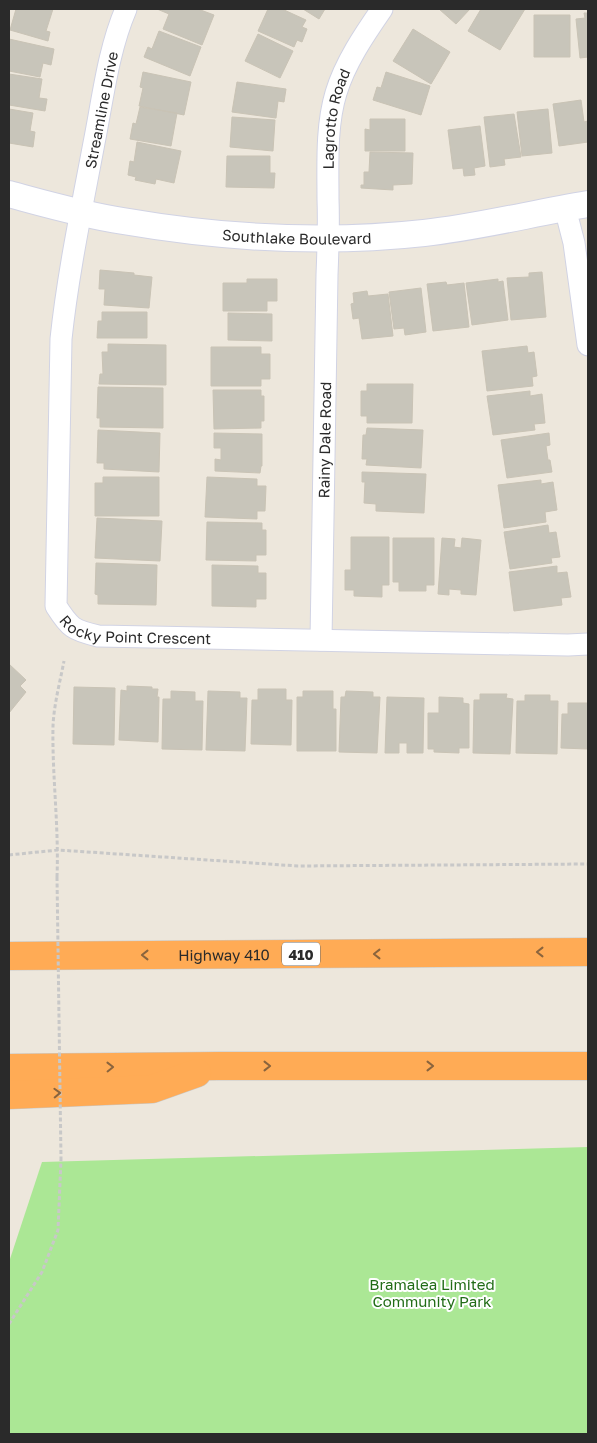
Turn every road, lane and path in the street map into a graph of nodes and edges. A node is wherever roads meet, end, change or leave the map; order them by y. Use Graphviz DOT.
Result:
graph roads {
  1 [pos="126,9"];
  2 [pos="382,9"];
  3 [pos="9,194"];
  4 [pos="576,206"];
  5 [pos="81,213"];
  6 [pos="328,239"];
  7 [pos="588,345"];
  8 [pos="321,640"];
  9 [pos="588,644"];
  10 [pos="64,661"];
  11 [pos="58,850"];
  12 [pos="9,855"];
  13 [pos="588,864"];
  14 [pos="588,952"];
  15 [pos="9,956"];
  16 [pos="219,1066"];
  17 [pos="588,1066"];
  18 [pos="9,1068"];
  19 [pos="9,1095"];
  20 [pos="9,1324"];
  1 -- 5 [label="street, Streamline Drive"];
  2 -- 6 [label="street, Lagrotto Road"];
  3 -- 5 [label="street, Southlake Boulevard"];
  4 -- 6 [label="street, Southlake Boulevard"];
  4 -- 7 [label="street"];
  5 -- 6 [label="street, Southlake Boulevard"];
  5 -- 8 [label="street, Rocky Point Crescent"];
  6 -- 8 [label="street, Rainy Dale Road"];
  8 -- 9 [label="street, Rocky Point Crescent"];
  10 -- 11 [label="path"];
  11 -- 12 [label="path"];
  11 -- 13 [label="path"];
  11 -- 20 [label="path, bridge"];
  14 -- 15 [label="highway, Highway 410 / 410, one-way"];
  16 -- 17 [label="highway, one-way"];
  18 -- 16 [label="highway, one-way"];
  19 -- 16 [label="highway, one-way"];
}
